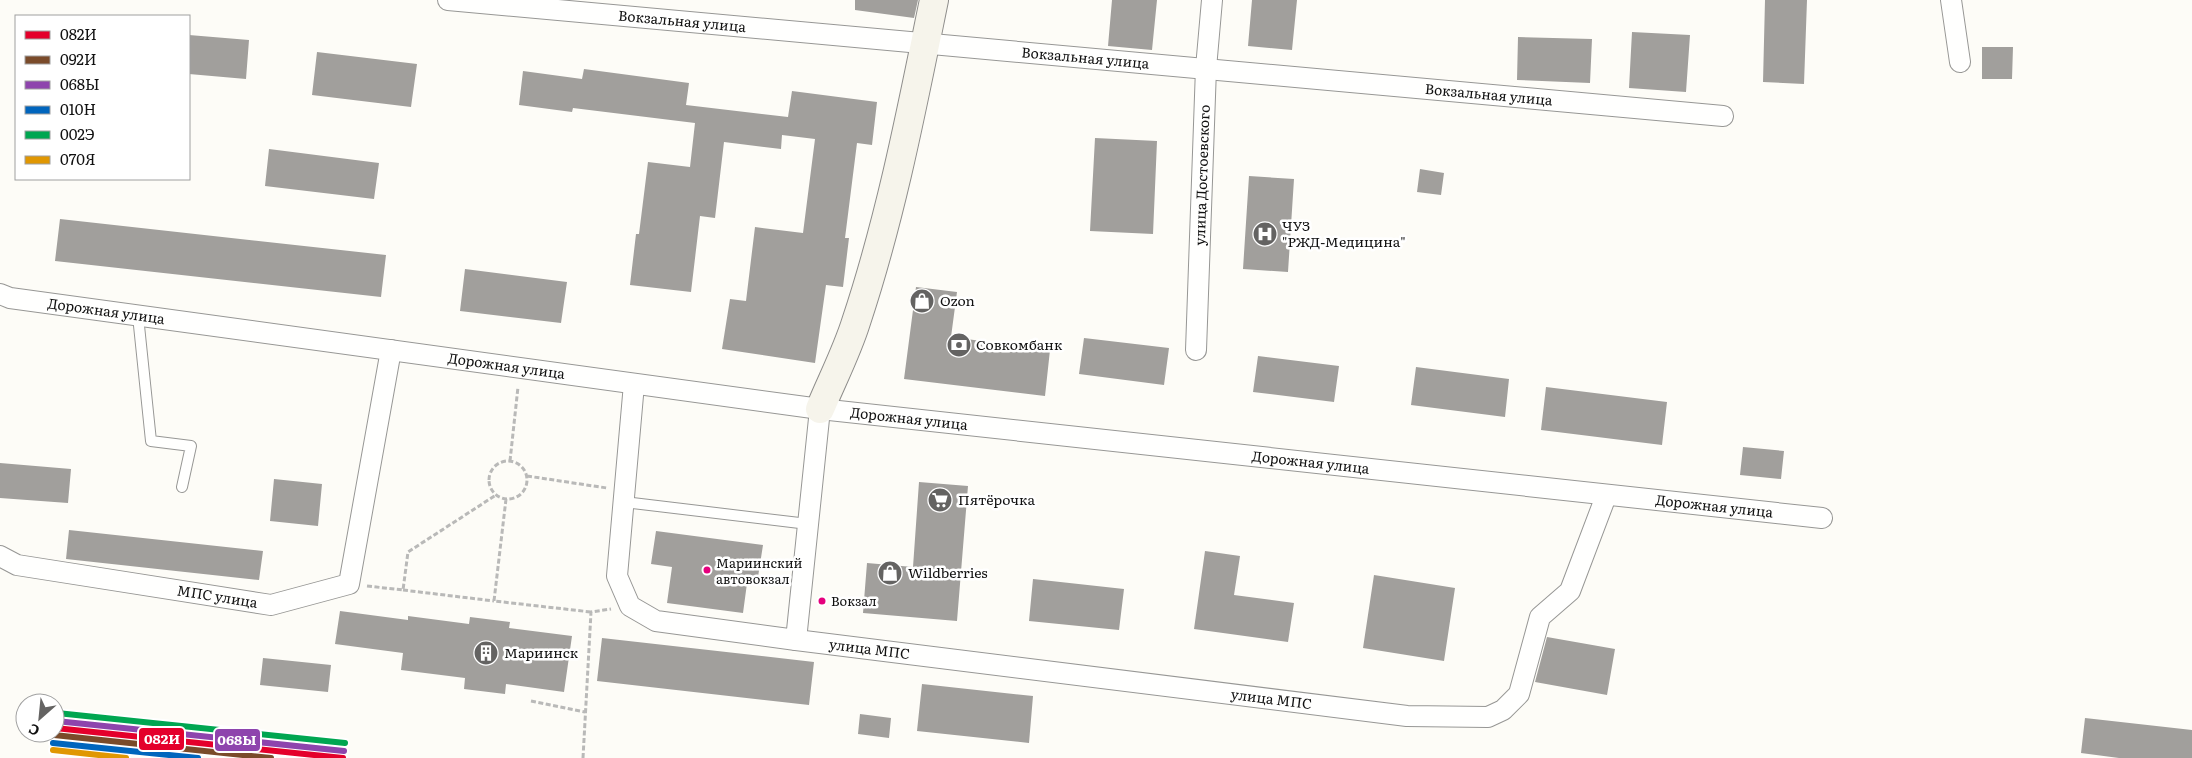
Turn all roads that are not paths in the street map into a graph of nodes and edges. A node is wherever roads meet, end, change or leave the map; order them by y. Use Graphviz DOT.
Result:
graph roads {
  1 [pos="448,0"];
  2 [pos="934,0"];
  3 [pos="1212,0"];
  4 [pos="1951,0"];
  5 [pos="925,42"];
  6 [pos="1960,62"];
  7 [pos="1206,68"];
  8 [pos="1723,116"];
  9 [pos="0,294"];
  10 [pos="138,316"];
  11 [pos="391,350"];
  12 [pos="1196,350"];
  13 [pos="634,384"];
  14 [pos="820,409"];
  15 [pos="182,487"];
  16 [pos="624,496"];
  17 [pos="1606,496"];
  18 [pos="1822,518"];
  19 [pos="808,524"];
  20 [pos="0,556"];
  21 [pos="796,640"];
  1 -- 5 [label="street, Вокзальная улица"];
  2 -- 5 [label="main road"];
  3 -- 7 [label="street, улица Достоевского"];
  4 -- 6 [label="street"];
  5 -- 7 [label="street, Вокзальная улица"];
  5 -- 14 [label="main road"];
  7 -- 8 [label="street, Вокзальная улица"];
  7 -- 12 [label="street, улица Достоевского"];
  9 -- 10 [label="street, Дорожная улица"];
  10 -- 11 [label="street, Дорожная улица"];
  10 -- 15 [label="lane"];
  11 -- 13 [label="street, Дорожная улица"];
  11 -- 20 [label="street, МПС улица"];
  13 -- 14 [label="street, Дорожная улица"];
  13 -- 16 [label="street"];
  14 -- 17 [label="street, Дорожная улица"];
  14 -- 19 [label="street"];
  16 -- 19 [label="lane"];
  16 -- 21 [label="street, улица МПС"];
  17 -- 18 [label="street, Дорожная улица"];
  17 -- 21 [label="street, улица МПС"];
  19 -- 21 [label="street"];
}
